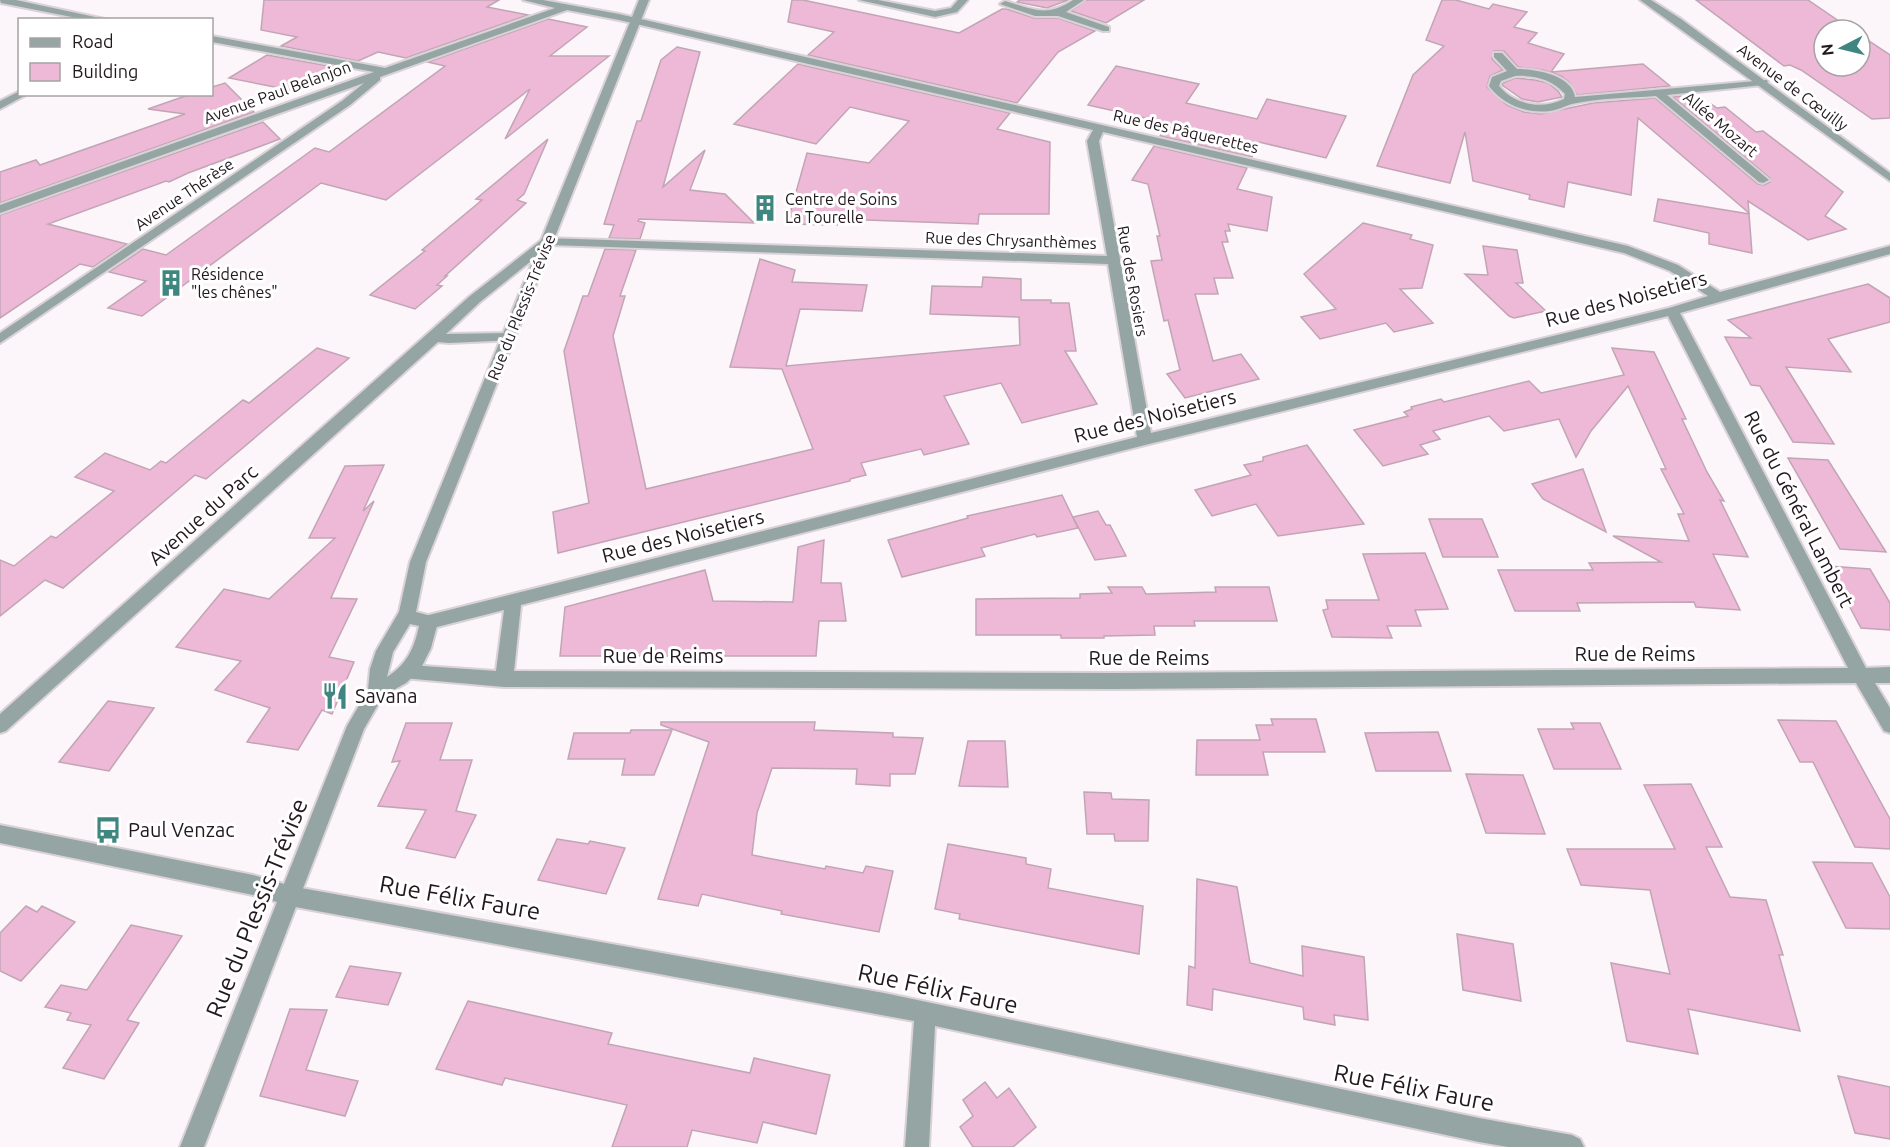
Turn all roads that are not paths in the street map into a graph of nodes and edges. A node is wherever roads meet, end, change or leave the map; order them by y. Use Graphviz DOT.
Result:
graph roads {
  1 [pos="1,0"];
  2 [pos="528,0"];
  3 [pos="644,0"];
  4 [pos="864,0"];
  5 [pos="963,0"];
  6 [pos="1079,0"];
  7 [pos="1640,1"];
  8 [pos="1005,4"];
  9 [pos="566,8"];
  10 [pos="1059,13"];
  11 [pos="95,18"];
  12 [pos="636,23"];
  13 [pos="1107,29"];
  14 [pos="213,39"];
  15 [pos="1498,55"];
  16 [pos="384,71"];
  17 [pos="1514,72"];
  18 [pos="1762,82"];
  19 [pos="1658,92"];
  20 [pos="18,95"];
  21 [pos="1569,101"];
  22 [pos="0,106"];
  23 [pos="1099,129"];
  24 [pos="1890,178"];
  25 [pos="1763,180"];
  26 [pos="0,209"];
  27 [pos="548,241"];
  28 [pos="1890,250"];
  29 [pos="1112,260"];
  30 [pos="1718,297"];
  31 [pos="1672,311"];
  32 [pos="435,337"];
  33 [pos="508,337"];
  34 [pos="0,339"];
  35 [pos="1145,440"];
  36 [pos="513,602"];
  37 [pos="405,616"];
  38 [pos="429,622"];
  39 [pos="409,673"];
  40 [pos="1861,675"];
  41 [pos="1890,675"];
  42 [pos="504,679"];
  43 [pos="377,691"];
  44 [pos="0,725"];
  45 [pos="1890,725"];
  46 [pos="0,834"];
  47 [pos="290,896"];
  48 [pos="925,1014"];
  49 [pos="1525,1142"];
  50 [pos="192,1147"];
  51 [pos="916,1147"];
  52 [pos="1572,1147"];
  1 -- 11 [label="street"];
  2 -- 9 [label="street, Rue des Pâquerettes"];
  3 -- 12 [label="street, Rue du Plessis-Trévise"];
  4 -- 5 [label="street"];
  6 -- 10 [label="street"];
  7 -- 18 [label="street, Avenue de Cœuilly"];
  8 -- 10 [label="street"];
  9 -- 12 [label="street, Rue des Pâquerettes"];
  9 -- 16 [label="street, Avenue Paul Belanjon"];
  10 -- 13 [label="street"];
  12 -- 23 [label="street, Rue des Pâquerettes"];
  12 -- 27 [label="street, Rue du Plessis-Trévise"];
  14 -- 16 [label="street"];
  15 -- 17 [label="street"];
  16 -- 26 [label="street, Avenue Paul Belanjon"];
  16 -- 34 [label="street, Avenue Thérèse"];
  17 -- 21 [label="street"];
  17 -- 21 [label="street, Allée Mozart"];
  18 -- 19 [label="street, Allée Mozart"];
  18 -- 24 [label="street, Avenue de Cœuilly"];
  19 -- 21 [label="street, Allée Mozart"];
  19 -- 25 [label="street, Allée Mozart"];
  20 -- 22 [label="street"];
  23 -- 29 [label="street, Rue des Rosiers"];
  23 -- 30 [label="street, Rue des Pâquerettes"];
  27 -- 29 [label="street, Rue des Chrysanthèmes"];
  27 -- 32 [label="street, Avenue du Parc"];
  27 -- 33 [label="street, Rue du Plessis-Trévise"];
  28 -- 30 [label="street, Rue des Noisetiers"];
  29 -- 35 [label="street, Rue des Rosiers"];
  30 -- 31 [label="street, Rue des Noisetiers"];
  31 -- 35 [label="street, Rue des Noisetiers"];
  31 -- 40 [label="street, Rue du Général Lambert"];
  32 -- 33 [label="street"];
  32 -- 44 [label="street, Avenue du Parc"];
  33 -- 37 [label="street, Rue du Plessis-Trévise"];
  35 -- 36 [label="street, Rue des Noisetiers"];
  36 -- 38 [label="street, Rue des Noisetiers"];
  36 -- 42 [label="street"];
  37 -- 38 [label="street"];
  37 -- 43 [label="street, Rue du Plessis-Trévise"];
  38 -- 39 [label="street"];
  39 -- 42 [label="street, Rue de Reims"];
  39 -- 43 [label="street"];
  40 -- 41 [label="street, Rue de Reims"];
  40 -- 42 [label="street, Rue de Reims"];
  40 -- 45 [label="street, Rue du Général Lambert"];
  43 -- 47 [label="street, Rue du Plessis-Trévise"];
  46 -- 47 [label="street, Rue Félix Faure"];
  47 -- 48 [label="street, Rue Félix Faure"];
  47 -- 50 [label="street, Rue du Plessis-Trévise"];
  48 -- 49 [label="street, Rue Félix Faure"];
  48 -- 51 [label="street"];
  49 -- 52 [label="street, Rue Félix Faure"];
}
